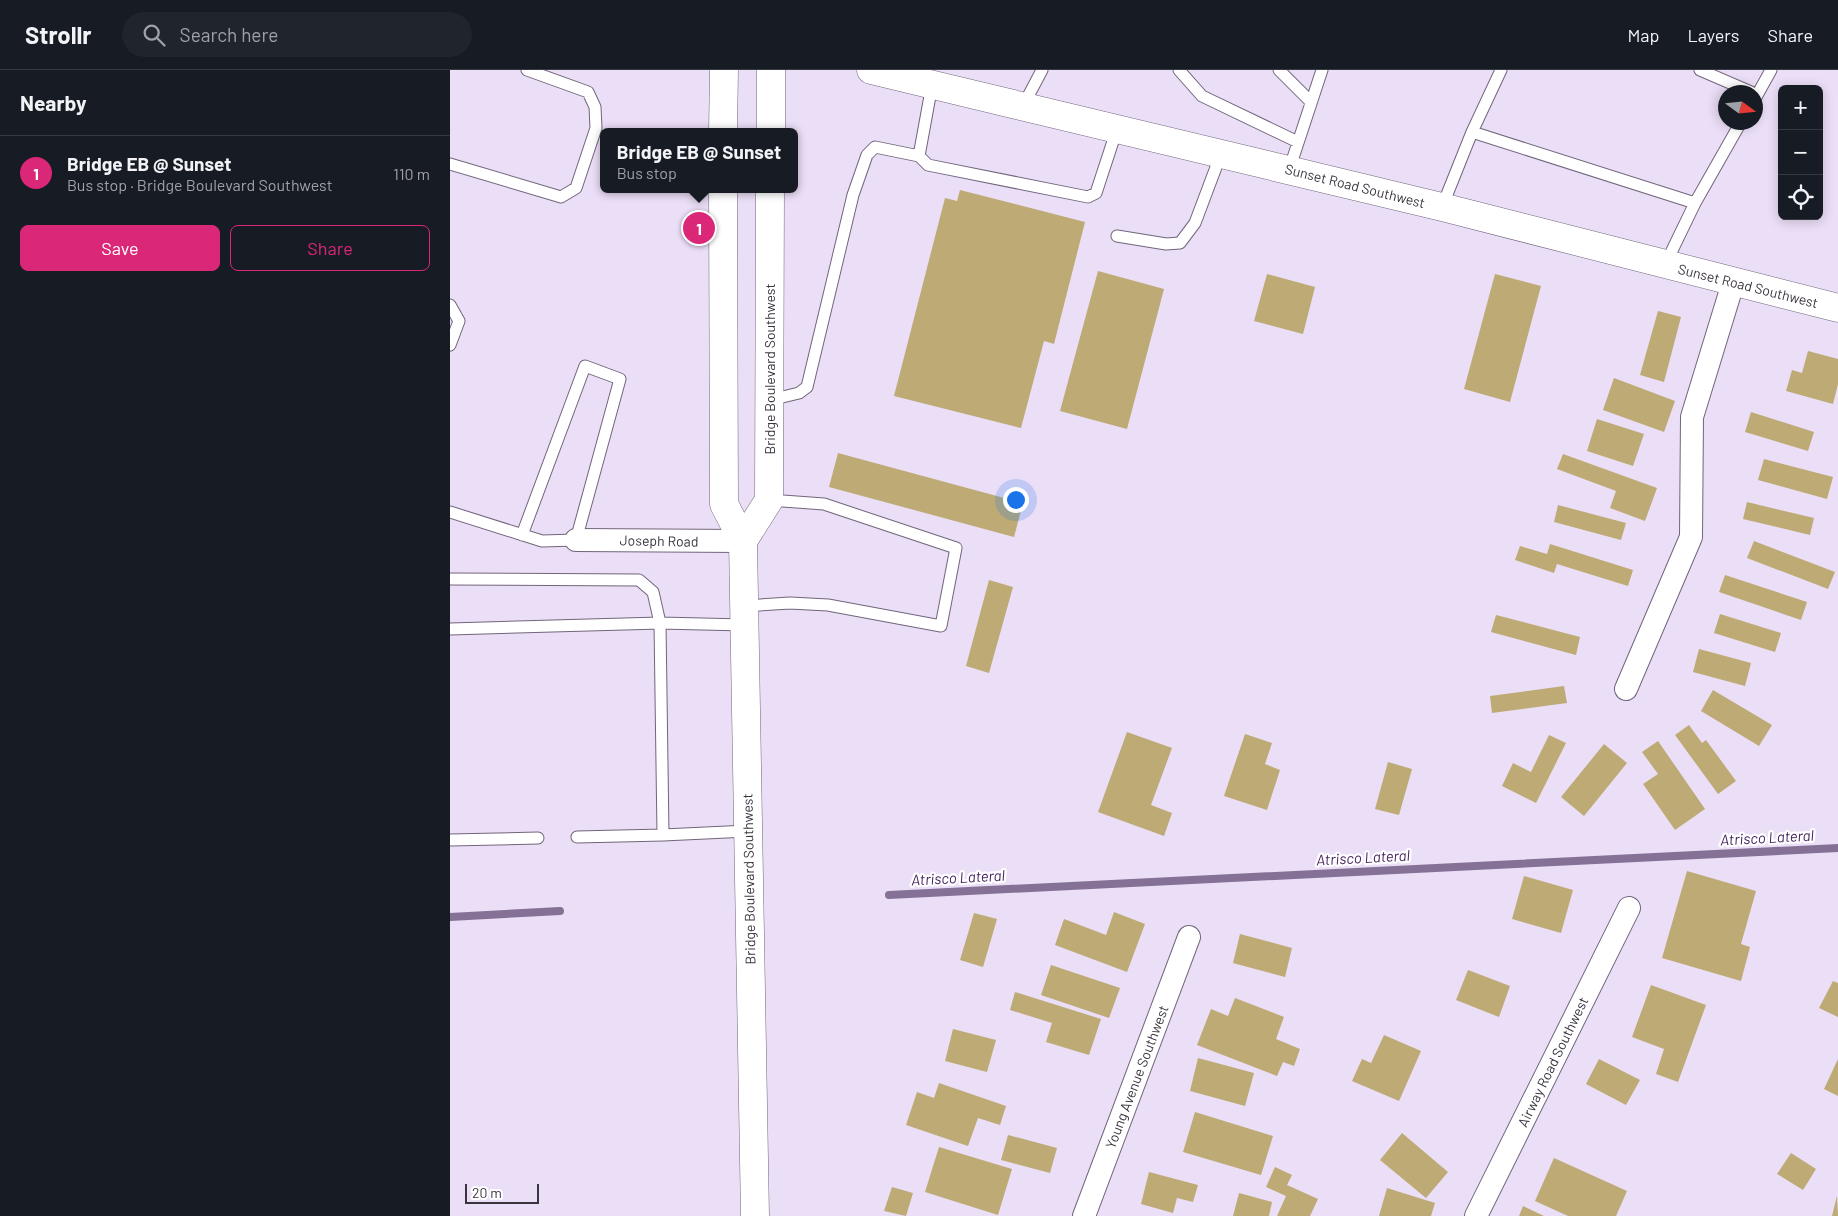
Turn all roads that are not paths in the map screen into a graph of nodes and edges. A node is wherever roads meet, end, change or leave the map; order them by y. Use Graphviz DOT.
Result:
graph roads {
  1 [pos="527,70"];
  2 [pos="724,70"];
  3 [pos="771,70"];
  4 [pos="872,70"];
  5 [pos="1042,70"];
  6 [pos="1179,70"];
  7 [pos="1279,70"];
  8 [pos="1322,70"];
  9 [pos="1501,70"];
  10 [pos="1700,70"];
  11 [pos="1771,70"];
  12 [pos="932,85"];
  13 [pos="1733,85"];
  14 [pos="1761,85"];
  15 [pos="1311,102"];
  16 [pos="1023,106"];
  17 [pos="724,128"];
  18 [pos="770,128"];
  19 [pos="1117,129"];
  20 [pos="1736,130"];
  21 [pos="1472,132"];
  22 [pos="1298,142"];
  23 [pos="1221,154"];
  24 [pos="918,156"];
  25 [pos="450,164"];
  26 [pos="1289,170"];
  27 [pos="723,193"];
  28 [pos="770,193"];
  29 [pos="1695,203"];
  30 [pos="1442,207"];
  31 [pos="1117,236"];
  32 [pos="1665,265"];
  33 [pos="1734,283"];
  34 [pos="450,305"];
  35 [pos="1838,308"];
  36 [pos="450,345"];
  37 [pos="770,400"];
  38 [pos="769,500"];
  39 [pos="450,512"];
  40 [pos="522,535"];
  41 [pos="576,540"];
  42 [pos="743,541"];
  43 [pos="450,579"];
  44 [pos="744,615"];
  45 [pos="660,623"];
  46 [pos="450,629"];
  47 [pos="1626,689"];
  48 [pos="748,831"];
  49 [pos="663,835"];
  50 [pos="577,837"];
  51 [pos="538,838"];
  52 [pos="450,840"];
  53 [pos="1629,908"];
  54 [pos="1190,937"];
  55 [pos="755,1216"];
  56 [pos="1084,1216"];
  57 [pos="1476,1216"];
  1 -- 25 [label="lane"];
  2 -- 17 [label="main road"];
  3 -- 18 [label="main road"];
  4 -- 12 [label="main road, Sunset Road Southwest"];
  5 -- 16 [label="lane"];
  6 -- 22 [label="lane"];
  7 -- 15 [label="lane"];
  8 -- 15 [label="lane"];
  9 -- 21 [label="lane"];
  10 -- 13 [label="lane"];
  11 -- 14 [label="lane"];
  12 -- 16 [label="main road, Sunset Road Southwest"];
  12 -- 24 [label="lane"];
  15 -- 22 [label="lane"];
  16 -- 19 [label="main road, Sunset Road Southwest"];
  19 -- 23 [label="main road, Sunset Road Southwest"];
  19 -- 24 [label="lane"];
  20 -- 29 [label="lane"];
  21 -- 29 [label="lane"];
  21 -- 30 [label="lane"];
  22 -- 26 [label="lane"];
  23 -- 26 [label="main road, Sunset Road Southwest"];
  23 -- 31 [label="lane"];
  24 -- 37 [label="lane"];
  26 -- 30 [label="main road, Sunset Road Southwest"];
  27 -- 42 [label="main road, Bridge Boulevard Southwest"];
  28 -- 37 [label="main road, Bridge Boulevard Southwest"];
  29 -- 32 [label="lane"];
  30 -- 32 [label="main road, Sunset Road Southwest"];
  32 -- 33 [label="main road, Sunset Road Southwest"];
  33 -- 35 [label="main road, Sunset Road Southwest"];
  33 -- 47 [label="street"];
  34 -- 36 [label="lane"];
  37 -- 38 [label="main road, Bridge Boulevard Southwest"];
  38 -- 42 [label="main road"];
  38 -- 44 [label="lane"];
  39 -- 40 [label="lane"];
  40 -- 41 [label="lane"];
  40 -- 41 [label="lane"];
  41 -- 42 [label="street, Joseph Road"];
  42 -- 44 [label="main road, Bridge Boulevard Southwest"];
  43 -- 45 [label="lane"];
  44 -- 45 [label="lane"];
  44 -- 48 [label="main road, Bridge Boulevard Southwest"];
  45 -- 46 [label="lane"];
  45 -- 49 [label="lane"];
  48 -- 49 [label="lane"];
  48 -- 55 [label="main road, Bridge Boulevard Southwest"];
  49 -- 50 [label="lane"];
  51 -- 52 [label="lane"];
  53 -- 57 [label="street, Airway Road Southwest"];
  54 -- 56 [label="street, Young Avenue Southwest"];
}
